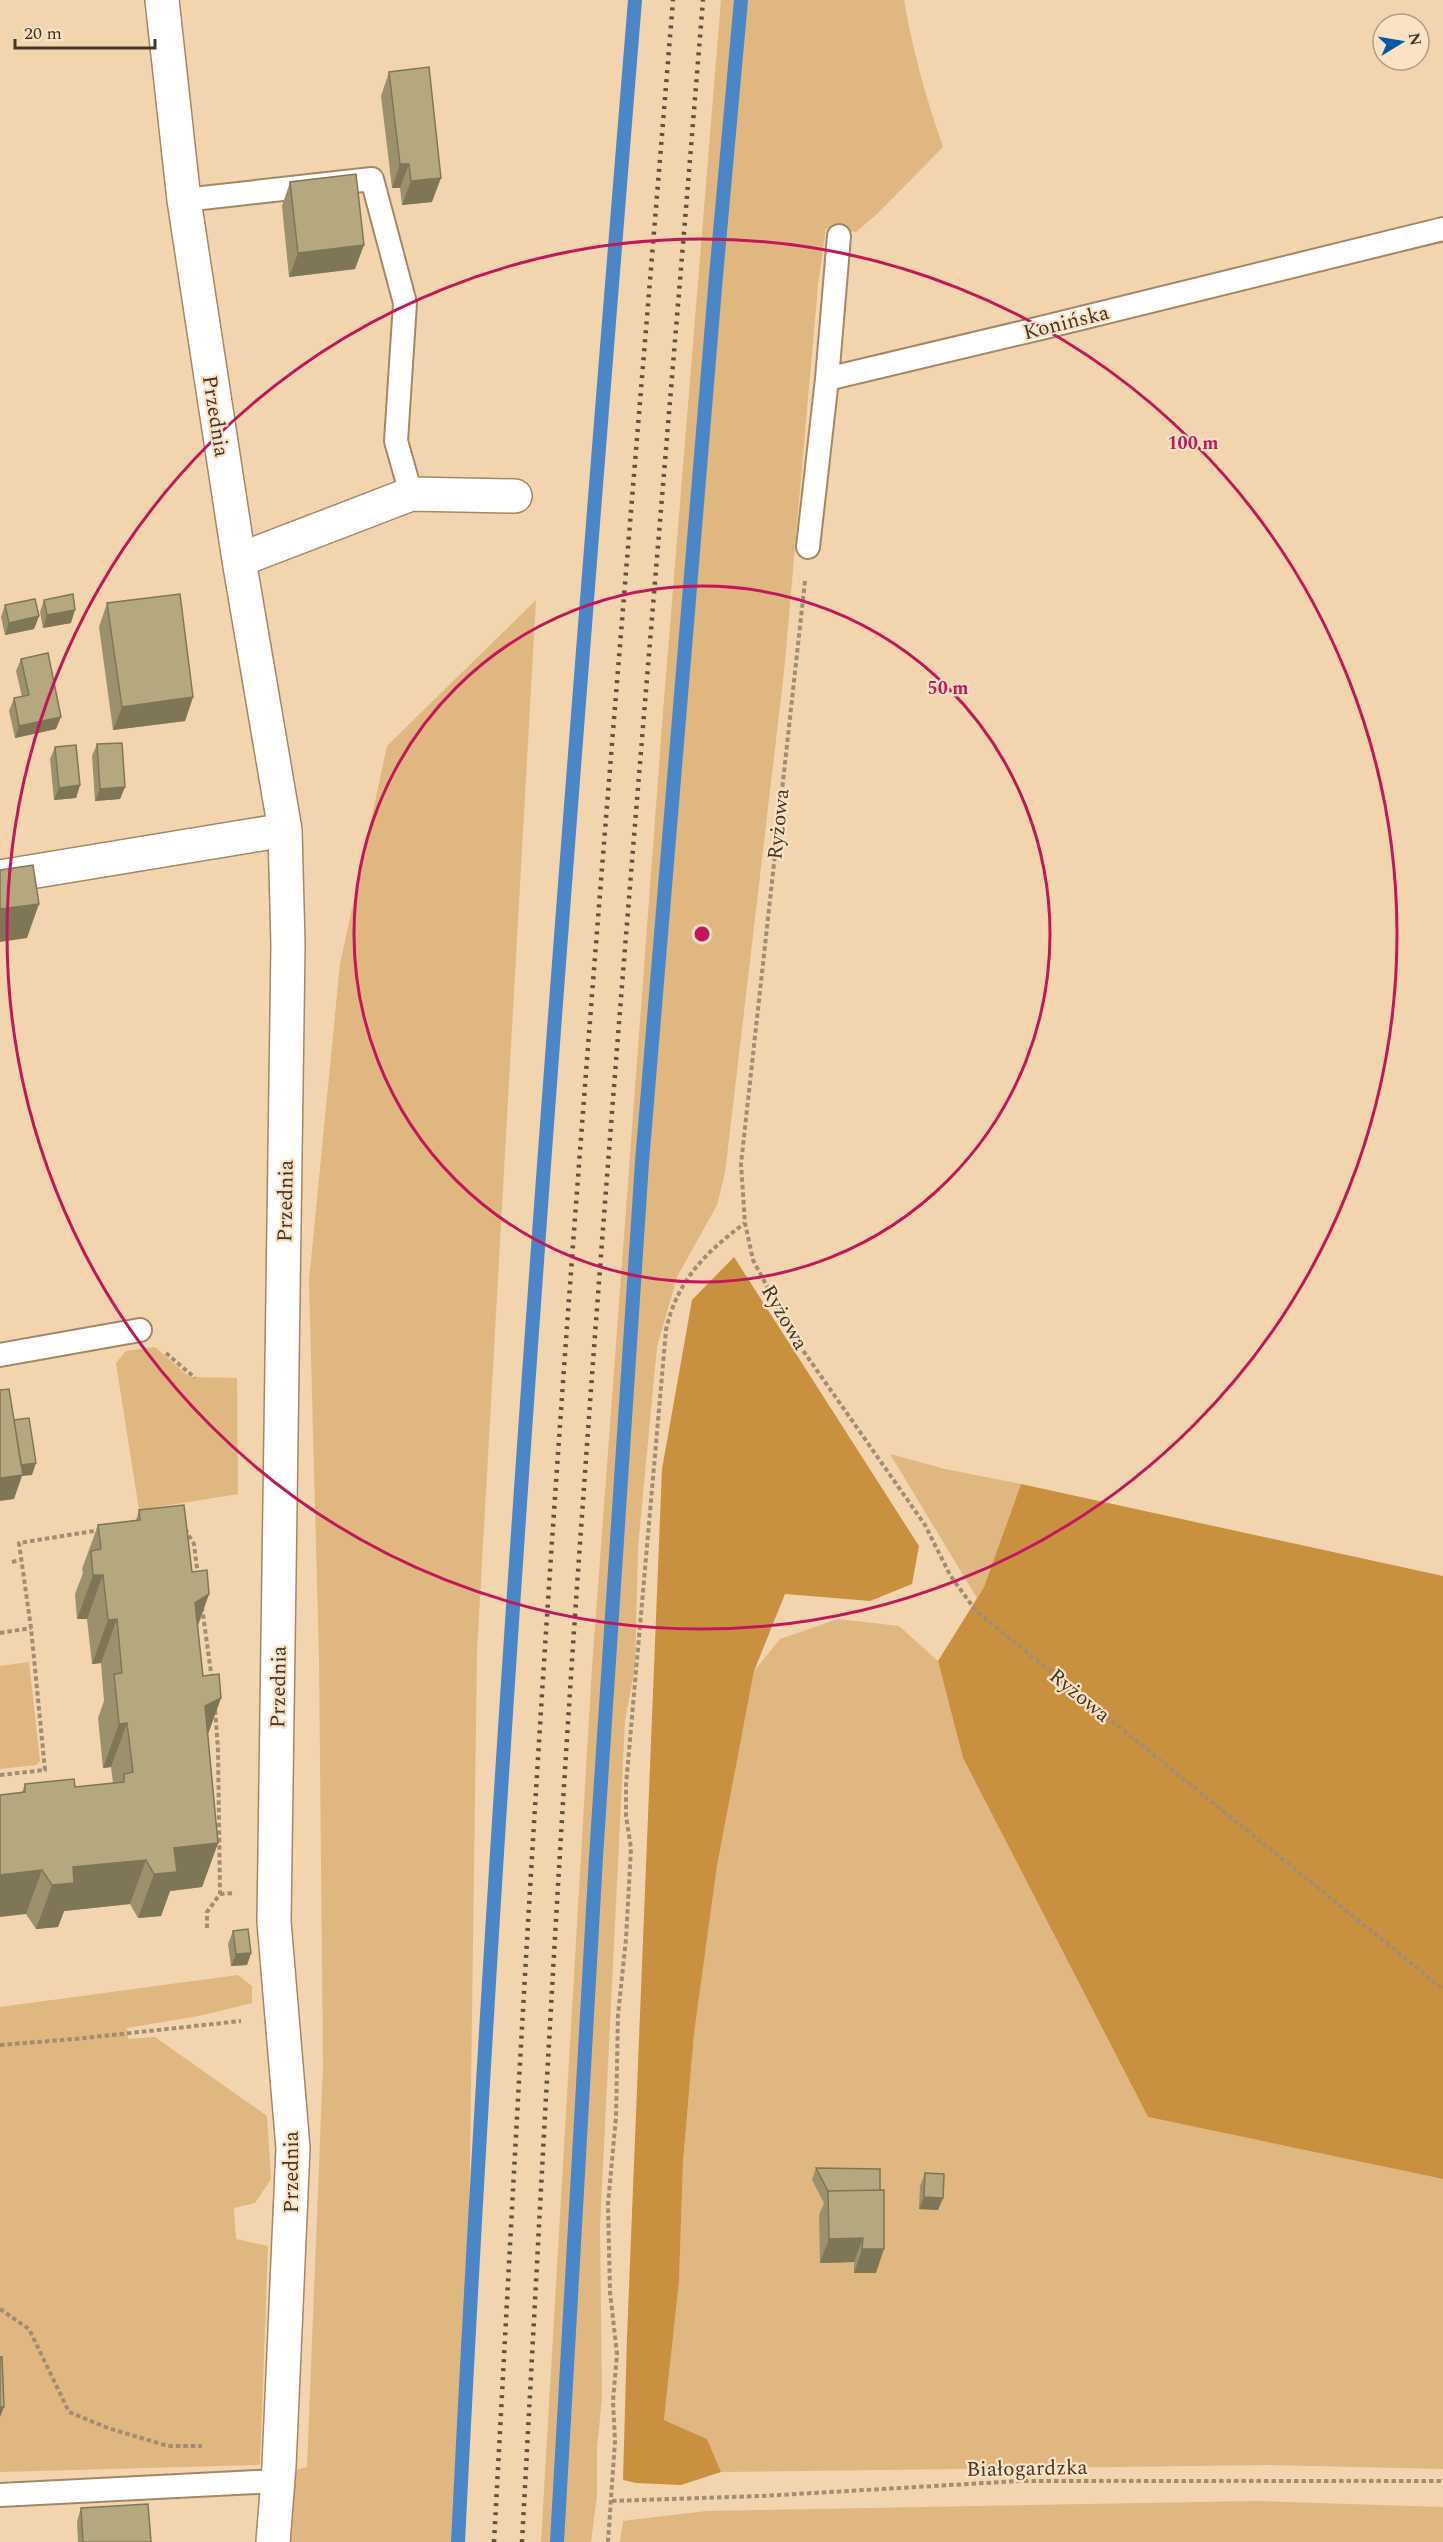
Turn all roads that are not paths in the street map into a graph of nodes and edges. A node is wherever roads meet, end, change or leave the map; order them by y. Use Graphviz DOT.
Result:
graph roads {
  1 [pos="162,0"];
  2 [pos="184,200"];
  3 [pos="1443,229"];
  4 [pos="839,236"];
  5 [pos="827,378"];
  6 [pos="411,494"];
  7 [pos="515,496"];
  8 [pos="808,547"];
  9 [pos="238,560"];
  10 [pos="285,830"];
  11 [pos="0,877"];
  12 [pos="140,1330"];
  13 [pos="0,1354"];
  14 [pos="278,2481"];
  15 [pos="0,2495"];
  16 [pos="273,2542"];
  1 -- 2 [label="street, Przednia"];
  2 -- 6 [label="lane"];
  2 -- 9 [label="street, Przednia"];
  3 -- 5 [label="lane, Konińska"];
  4 -- 5 [label="lane"];
  5 -- 8 [label="lane"];
  6 -- 7 [label="street"];
  6 -- 9 [label="street"];
  9 -- 10 [label="street, Przednia"];
  10 -- 11 [label="street"];
  10 -- 14 [label="street, Przednia"];
  12 -- 13 [label="lane"];
  14 -- 15 [label="lane"];
  14 -- 16 [label="street, Przednia"];
}
